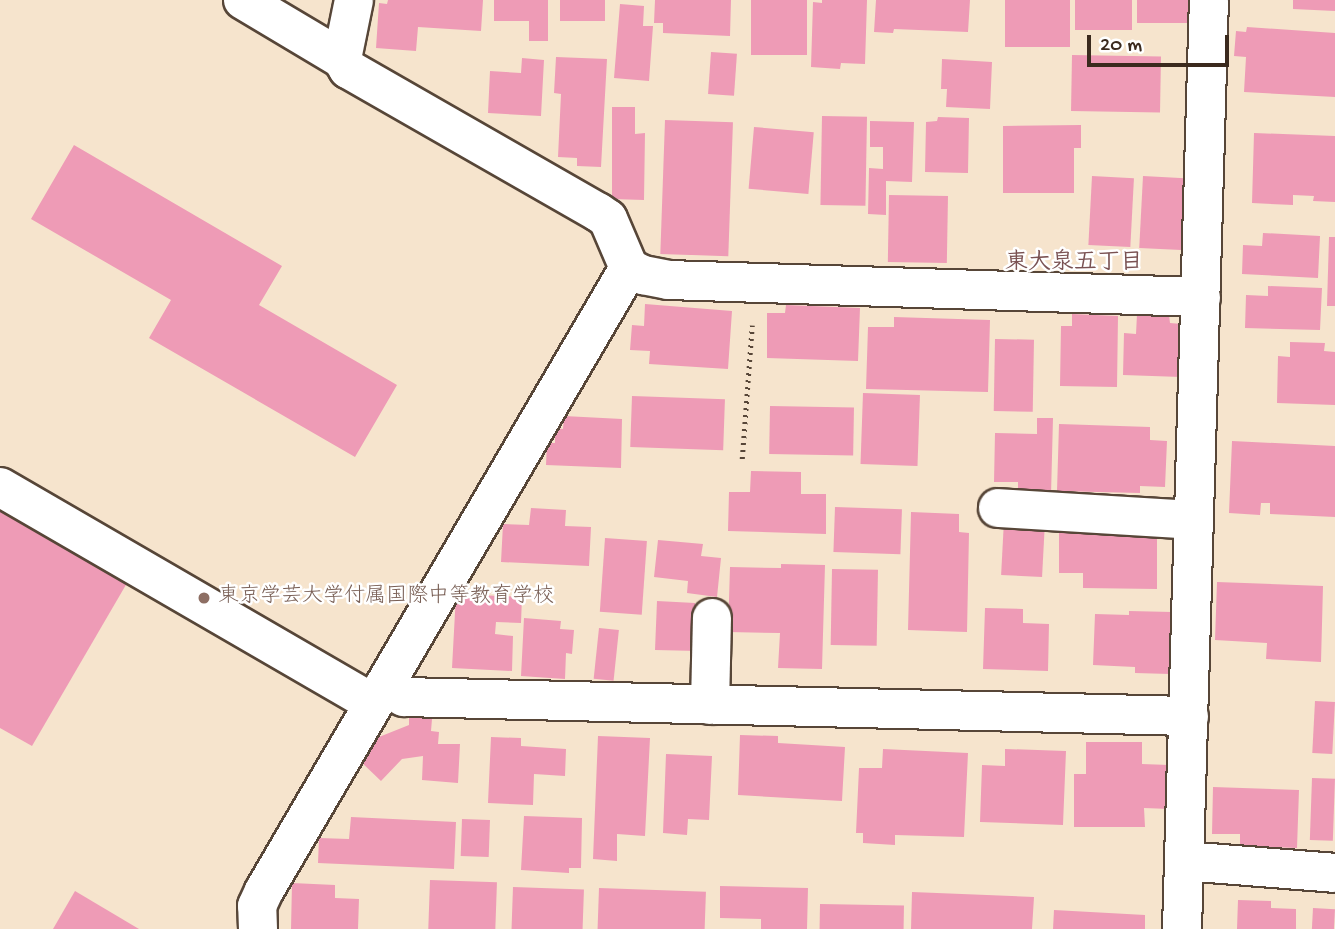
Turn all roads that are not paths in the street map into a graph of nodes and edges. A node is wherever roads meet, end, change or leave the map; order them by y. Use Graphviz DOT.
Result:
graph roads {
  1 [pos="243,0"];
  2 [pos="354,0"];
  3 [pos="1209,0"];
  4 [pos="342,59"];
  5 [pos="629,268"];
  6 [pos="1201,297"];
  7 [pos="0,487"];
  8 [pos="998,508"];
  9 [pos="1194,520"];
  10 [pos="712,618"];
  11 [pos="378,695"];
  12 [pos="710,705"];
  13 [pos="1189,716"];
  14 [pos="1184,861"];
  15 [pos="1335,873"];
  16 [pos="258,929"];
  17 [pos="1182,929"];
  1 -- 4 [label="street"];
  2 -- 4 [label="street"];
  3 -- 6 [label="street"];
  4 -- 5 [label="street"];
  5 -- 6 [label="street"];
  5 -- 11 [label="street"];
  6 -- 9 [label="street"];
  7 -- 11 [label="street"];
  8 -- 9 [label="street"];
  9 -- 13 [label="street"];
  10 -- 12 [label="street"];
  11 -- 12 [label="street"];
  11 -- 16 [label="street"];
  12 -- 13 [label="street"];
  13 -- 14 [label="street"];
  14 -- 15 [label="street"];
  14 -- 17 [label="street"];
}
